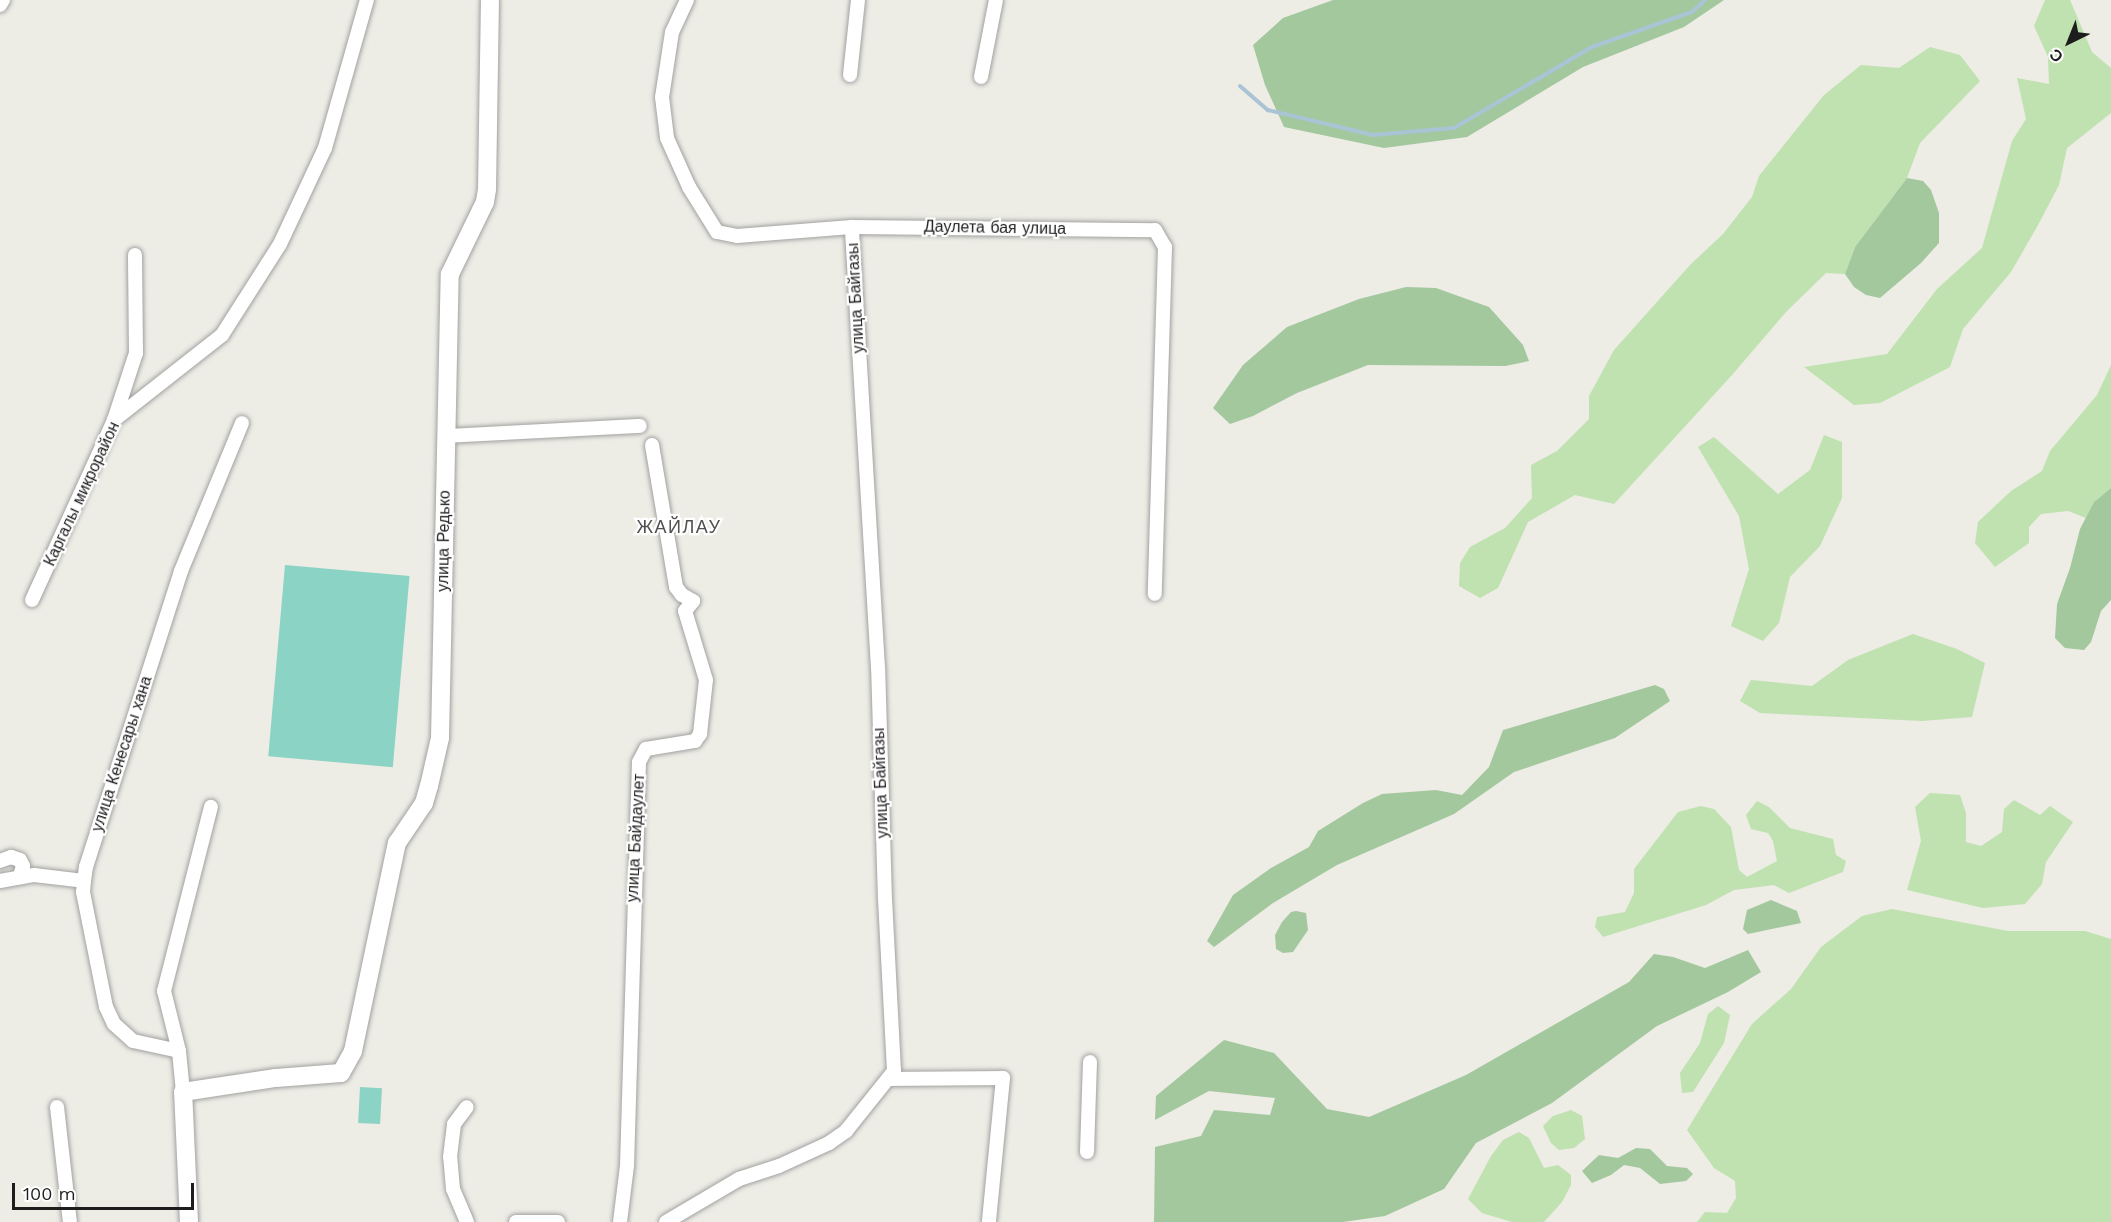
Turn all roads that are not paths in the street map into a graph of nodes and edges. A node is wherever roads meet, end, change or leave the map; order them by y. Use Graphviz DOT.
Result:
graph roads {
  1 [pos="3,0"];
  2 [pos="367,0"];
  3 [pos="490,0"];
  4 [pos="687,0"];
  5 [pos="858,0"];
  6 [pos="996,0"];
  7 [pos="0,5"];
  8 [pos="850,75"];
  9 [pos="981,77"];
  10 [pos="852,227"];
  11 [pos="135,255"];
  12 [pos="114,420"];
  13 [pos="242,423"];
  14 [pos="640,426"];
  15 [pos="446,436"];
  16 [pos="652,445"];
  17 [pos="1155,594"];
  18 [pos="32,600"];
  19 [pos="211,807"];
  20 [pos="0,861"];
  21 [pos="20,876"];
  22 [pos="0,880"];
  23 [pos="84,881"];
  24 [pos="179,1051"];
  25 [pos="1090,1062"];
  26 [pos="888,1079"];
  27 [pos="183,1092"];
  28 [pos="57,1107"];
  29 [pos="467,1107"];
  30 [pos="1087,1152"];
  31 [pos="70,1222"];
  32 [pos="189,1222"];
  33 [pos="467,1222"];
  34 [pos="516,1222"];
  35 [pos="558,1222"];
  36 [pos="620,1222"];
  37 [pos="666,1222"];
  38 [pos="989,1222"];
  1 -- 7 [label="street"];
  2 -- 12 [label="street, Каргалы микрорайон"];
  3 -- 15 [label="street, улица Редько"];
  4 -- 10 [label="street, Даулета бая улица"];
  5 -- 8 [label="street"];
  6 -- 9 [label="street"];
  10 -- 17 [label="street, Даулета бая улица"];
  10 -- 26 [label="street, улица Байгазы"];
  11 -- 12 [label="street"];
  12 -- 18 [label="street, Каргалы микрорайон"];
  13 -- 23 [label="street, улица Кенесары хана"];
  14 -- 15 [label="street"];
  15 -- 27 [label="street, улица Редько"];
  16 -- 36 [label="street, улица Байдаулет"];
  19 -- 24 [label="street"];
  20 -- 21 [label="street"];
  21 -- 22 [label="street"];
  21 -- 23 [label="street"];
  23 -- 24 [label="street, улица Кенесары хана"];
  24 -- 27 [label="street"];
  25 -- 30 [label="street"];
  26 -- 37 [label="street"];
  26 -- 38 [label="street"];
  27 -- 32 [label="street"];
  28 -- 31 [label="street"];
  29 -- 33 [label="street"];
  34 -- 35 [label="street"];
}
